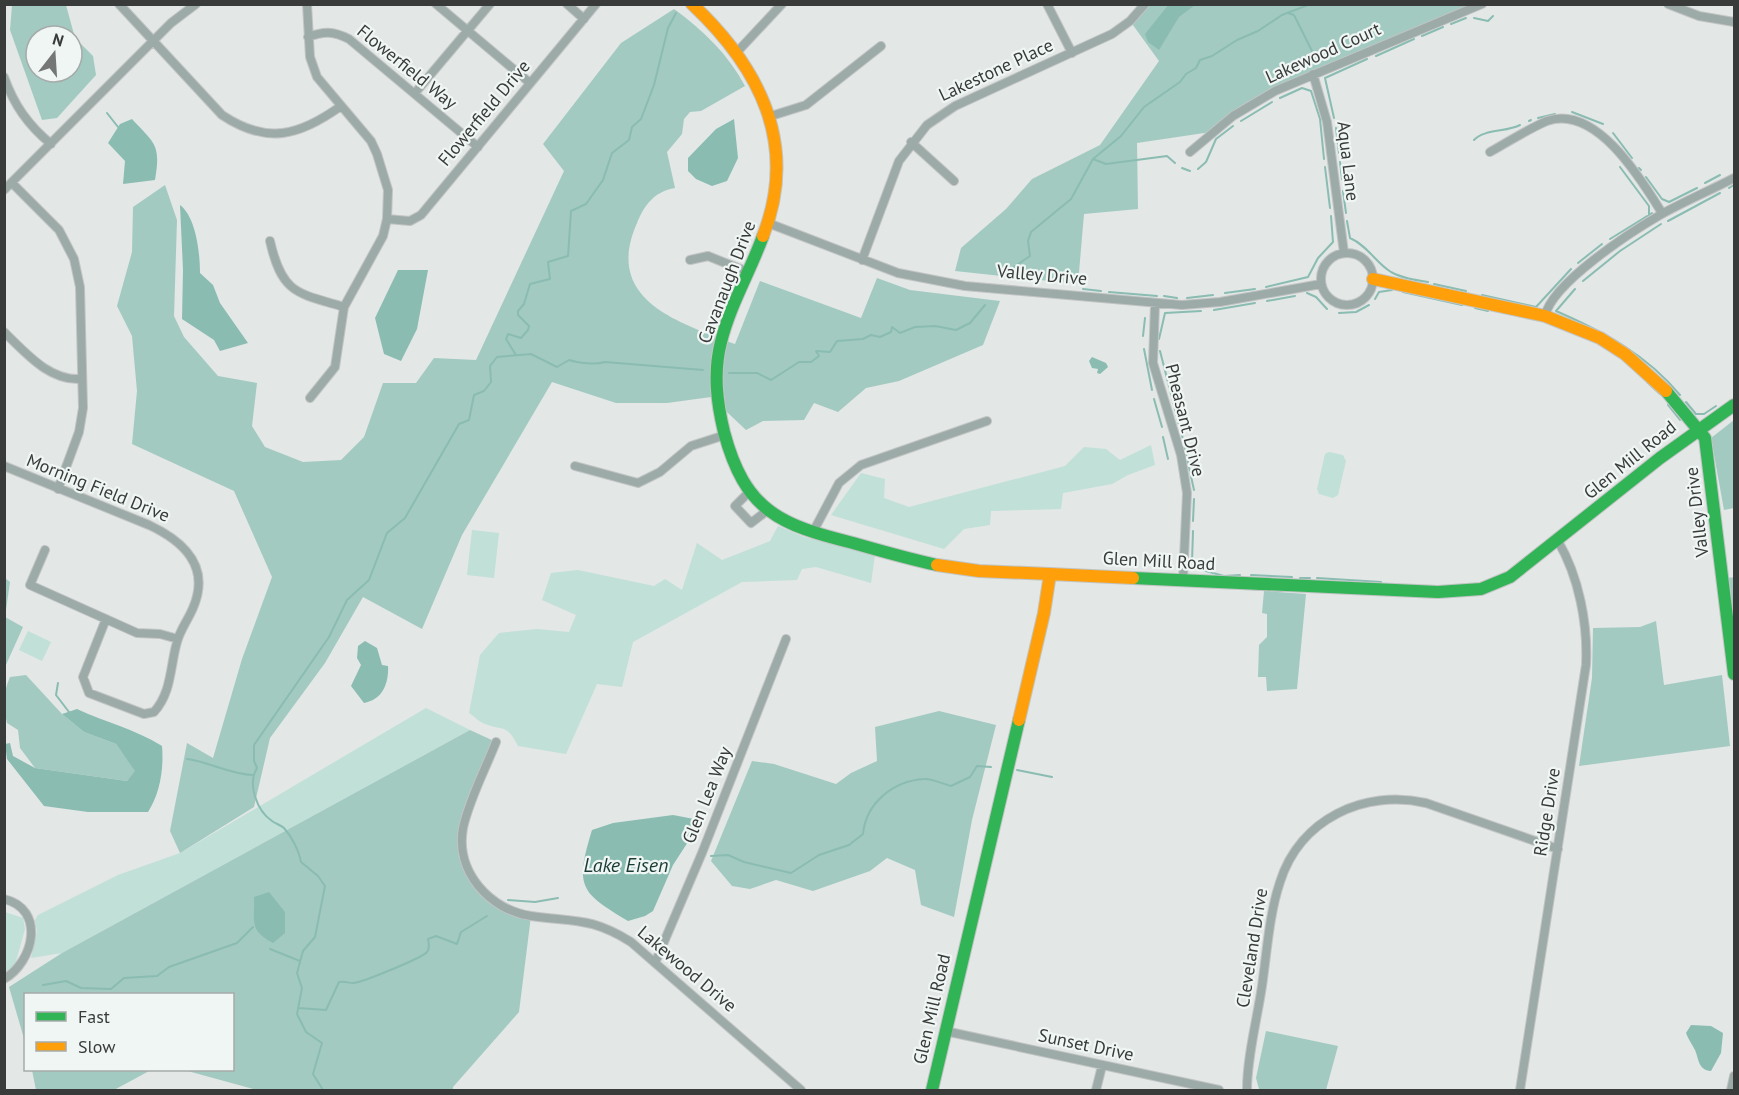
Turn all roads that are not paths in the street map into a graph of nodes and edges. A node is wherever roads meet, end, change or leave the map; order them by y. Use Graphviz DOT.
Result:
graph roads {
  1 [pos="119,4"];
  2 [pos="196,4"];
  3 [pos="307,4"];
  4 [pos="436,4"];
  5 [pos="490,4"];
  6 [pos="567,4"];
  7 [pos="596,4"];
  8 [pos="692,4"];
  9 [pos="782,4"];
  10 [pos="1047,4"];
  11 [pos="1145,4"];
  12 [pos="1482,4"];
  13 [pos="1668,4"];
  14 [pos="584,19"];
  15 [pos="1734,22"];
  16 [pos="468,31"];
  17 [pos="308,37"];
  18 [pos="152,41"];
  19 [pos="881,46"];
  20 [pos="738,51"];
  21 [pos="1072,54"];
  22 [pos="1313,74"];
  23 [pos="5,80"];
  24 [pos="530,83"];
  25 [pos="415,93"];
  26 [pos="341,106"];
  27 [pos="771,116"];
  28 [pos="911,142"];
  29 [pos="51,144"];
  30 [pos="478,147"];
  31 [pos="1190,152"];
  32 [pos="1490,152"];
  33 [pos="1734,178"];
  34 [pos="954,181"];
  35 [pos="12,183"];
  36 [pos="4,190"];
  37 [pos="1662,213"];
  38 [pos="387,219"];
  39 [pos="768,223"];
  40 [pos="270,241"];
  41 [pos="1344,253"];
  42 [pos="690,260"];
  43 [pos="862,260"];
  44 [pos="748,272"];
  45 [pos="1373,279"];
  46 [pos="1321,284"];
  47 [pos="1155,304"];
  48 [pos="344,307"];
  49 [pos="1545,316"];
  50 [pos="4,332"];
  51 [pos="81,379"];
  52 [pos="310,398"];
  53 [pos="1734,405"];
  54 [pos="987,421"];
  55 [pos="1698,429"];
  56 [pos="725,435"];
  57 [pos="4,466"];
  58 [pos="575,466"];
  59 [pos="58,489"];
  60 [pos="750,491"];
  61 [pos="768,510"];
  62 [pos="813,532"];
  63 [pos="1558,541"];
  64 [pos="45,550"];
  65 [pos="1050,574"];
  66 [pos="1183,580"];
  67 [pos="106,619"];
  68 [pos="178,639"];
  69 [pos="786,639"];
  70 [pos="1734,674"];
  71 [pos="496,742"];
  72 [pos="1558,849"];
  73 [pos="4,899"];
  74 [pos="655,963"];
  75 [pos="4,979"];
  76 [pos="945,1031"];
  77 [pos="1102,1066"];
  78 [pos="1734,1076"];
  79 [pos="801,1090"];
  80 [pos="932,1090"];
  81 [pos="1096,1090"];
  82 [pos="1219,1090"];
  83 [pos="1247,1090"];
  84 [pos="1520,1090"];
  85 [pos="1731,1090"];
  1 -- 18 [label="street"];
  2 -- 18 [label="street"];
  3 -- 17 [label="street"];
  4 -- 16 [label="street"];
  5 -- 16 [label="street"];
  6 -- 14 [label="street"];
  7 -- 14 [label="street, Flowerfield Drive"];
  8 -- 20 [label="street, Cavanaugh Drive"];
  9 -- 20 [label="street"];
  10 -- 21 [label="street"];
  11 -- 21 [label="street, Lakestone Place"];
  12 -- 22 [label="street, Lakewood Court"];
  13 -- 15 [label="street"];
  14 -- 24 [label="street, Flowerfield Drive"];
  16 -- 24 [label="street"];
  16 -- 25 [label="street"];
  17 -- 25 [label="street, Flowerfield Way"];
  17 -- 26 [label="street"];
  18 -- 26 [label="street"];
  18 -- 29 [label="street"];
  19 -- 27 [label="street"];
  20 -- 27 [label="street, Cavanaugh Drive"];
  21 -- 28 [label="street, Lakestone Place"];
  22 -- 31 [label="street, Lakewood Court"];
  22 -- 41 [label="street, Aqua Lane"];
  23 -- 29 [label="street"];
  24 -- 30 [label="street, Flowerfield Drive"];
  25 -- 30 [label="street, Flowerfield Way"];
  26 -- 38 [label="street"];
  27 -- 39 [label="street, Cavanaugh Drive"];
  28 -- 34 [label="street"];
  28 -- 43 [label="street, Lakestone Place"];
  29 -- 35 [label="street"];
  30 -- 38 [label="street, Flowerfield Drive"];
  32 -- 37 [label="street"];
  33 -- 37 [label="street"];
  35 -- 36 [label="street"];
  35 -- 51 [label="street"];
  37 -- 49 [label="street"];
  38 -- 48 [label="street"];
  39 -- 43 [label="street, Valley Drive"];
  39 -- 44 [label="street, Cavanaugh Drive"];
  40 -- 48 [label="street"];
  41 -- 45 [label="street"];
  41 -- 46 [label="street"];
  42 -- 44 [label="street"];
  43 -- 47 [label="street, Valley Drive"];
  44 -- 56 [label="street, Cavanaugh Drive"];
  45 -- 46 [label="street"];
  45 -- 49 [label="street, Valley Drive"];
  46 -- 47 [label="street, Valley Drive"];
  47 -- 66 [label="street, Pheasant Drive"];
  48 -- 52 [label="street"];
  49 -- 55 [label="street, Valley Drive"];
  50 -- 51 [label="street"];
  51 -- 59 [label="street"];
  53 -- 55 [label="street, Glen Mill Road"];
  54 -- 62 [label="street"];
  55 -- 63 [label="street, Glen Mill Road"];
  55 -- 70 [label="street, Valley Drive"];
  56 -- 58 [label="street"];
  56 -- 60 [label="street, Cavanaugh Drive"];
  57 -- 59 [label="street, Morning Field Drive"];
  59 -- 68 [label="street, Morning Field Drive"];
  60 -- 61 [label="street, Cavanaugh Drive"];
  60 -- 61 [label="street"];
  61 -- 62 [label="street, Cavanaugh Drive"];
  62 -- 65 [label="street, Cavanaugh Drive"];
  63 -- 66 [label="street, Glen Mill Road"];
  63 -- 72 [label="street, Ridge Drive"];
  64 -- 67 [label="street"];
  65 -- 66 [label="street, Glen Mill Road"];
  65 -- 76 [label="street, Glen Mill Road"];
  67 -- 68 [label="street"];
  67 -- 68 [label="street, Morning Field Drive"];
  69 -- 74 [label="street, Glen Lea Way"];
  71 -- 74 [label="street, Lakewood Drive"];
  72 -- 83 [label="street, Cleveland Drive"];
  72 -- 84 [label="street, Ridge Drive"];
  73 -- 75 [label="street"];
  74 -- 79 [label="street, Lakewood Drive"];
  76 -- 77 [label="street, Sunset Drive"];
  76 -- 80 [label="street, Glen Mill Road"];
  77 -- 81 [label="street"];
  77 -- 82 [label="street, Sunset Drive"];
  78 -- 85 [label="street"];
}
